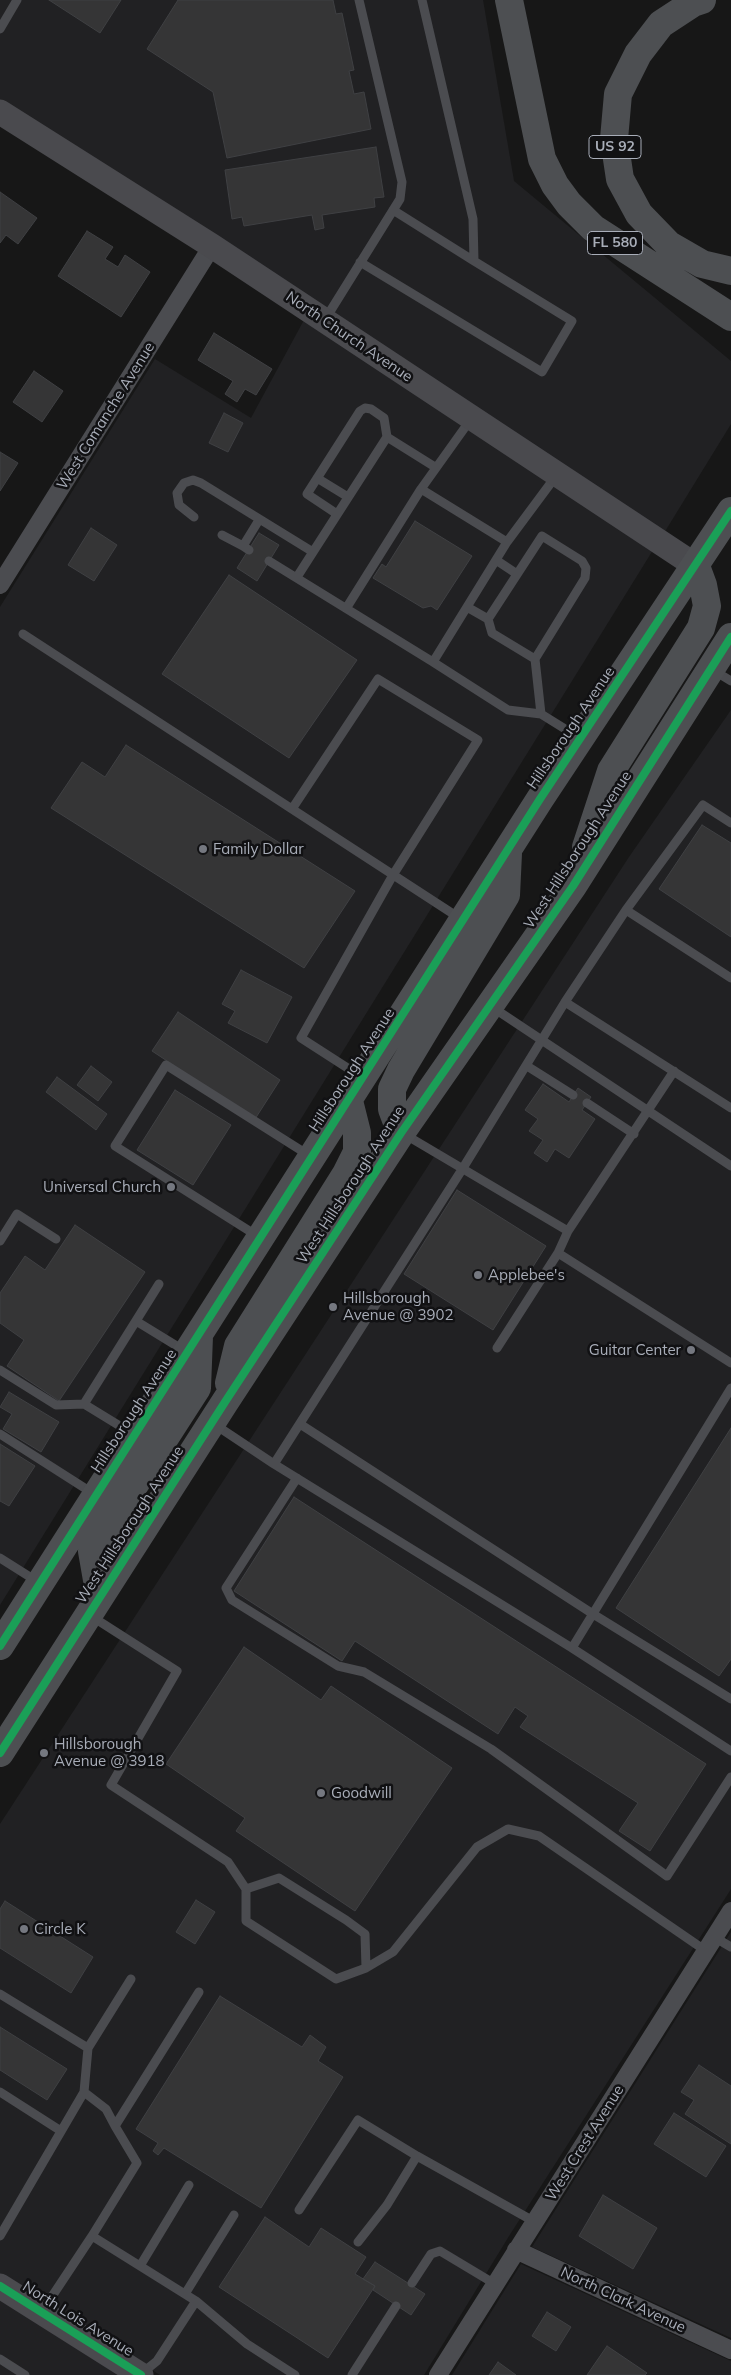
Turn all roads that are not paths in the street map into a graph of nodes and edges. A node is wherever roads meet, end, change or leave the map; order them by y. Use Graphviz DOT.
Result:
graph roads {
  1 [pos="17,0"];
  2 [pos="359,0"];
  3 [pos="422,0"];
  4 [pos="510,0"];
  5 [pos="702,0"];
  6 [pos="0,29"];
  7 [pos="0,112"];
  8 [pos="393,210"];
  9 [pos="212,246"];
  10 [pos="474,261"];
  11 [pos="360,262"];
  12 [pos="731,271"];
  13 [pos="721,311"];
  14 [pos="324,320"];
  15 [pos="731,333"];
  16 [pos="472,418"];
  17 [pos="387,437"];
  18 [pos="435,467"];
  19 [pos="558,475"];
  20 [pos="317,478"];
  21 [pos="421,489"];
  22 [pos="348,497"];
  23 [pos="731,511"];
  24 [pos="337,514"];
  25 [pos="194,517"];
  26 [pos="259,520"];
  27 [pos="222,535"];
  28 [pos="507,542"];
  29 [pos="313,552"];
  30 [pos="496,560"];
  31 [pos="269,561"];
  32 [pos="696,566"];
  33 [pos="517,574"];
  34 [pos="298,577"];
  35 [pos="0,585"];
  36 [pos="347,607"];
  37 [pos="467,607"];
  38 [pos="488,619"];
  39 [pos="24,634"];
  40 [pos="731,637"];
  41 [pos="535,659"];
  42 [pos="432,662"];
  43 [pos="721,675"];
  44 [pos="541,714"];
  45 [pos="580,739"];
  46 [pos="292,809"];
  47 [pos="731,823"];
  48 [pos="509,849"];
  49 [pos="393,875"];
  50 [pos="573,886"];
  51 [pos="626,910"];
  52 [pos="464,920"];
  53 [pos="731,978"];
  54 [pos="565,1002"];
  55 [pos="490,1006"];
  56 [pos="543,1041"];
  57 [pos="527,1066"];
  58 [pos="674,1072"];
  59 [pos="363,1078"];
  60 [pos="573,1095"];
  61 [pos="348,1101"];
  62 [pos="587,1103"];
  63 [pos="731,1108"];
  64 [pos="649,1111"];
  65 [pos="401,1133"];
  66 [pos="634,1134"];
  67 [pos="313,1158"];
  68 [pos="731,1166"];
  69 [pos="463,1168"];
  70 [pos="568,1231"];
  71 [pos="261,1238"];
  72 [pos="56,1239"];
  73 [pos="0,1241"];
  74 [pos="558,1252"];
  75 [pos="159,1284"];
  76 [pos="136,1321"];
  77 [pos="193,1344"];
  78 [pos="497,1348"];
  79 [pos="731,1363"];
  80 [pos="0,1370"];
  81 [pos="731,1388"];
  82 [pos="84,1404"];
  83 [pos="218,1412"];
  84 [pos="300,1424"];
  85 [pos="0,1434"];
  86 [pos="135,1435"];
  87 [pos="274,1464"];
  88 [pos="296,1478"];
  89 [pos="96,1496"];
  90 [pos="0,1558"];
  91 [pos="40,1583"];
  92 [pos="95,1605"];
  93 [pos="593,1614"];
  94 [pos="0,1646"];
  95 [pos="572,1648"];
  96 [pos="731,1699"];
  97 [pos="731,1751"];
  98 [pos="0,1753"];
  99 [pos="731,1777"];
  100 [pos="246,1889"];
  101 [pos="731,1911"];
  102 [pos="710,1944"];
  103 [pos="731,1947"];
  104 [pos="366,1968"];
  105 [pos="131,1979"];
  106 [pos="199,1992"];
  107 [pos="0,1994"];
  108 [pos="88,2048"];
  109 [pos="0,2092"];
  110 [pos="84,2092"];
  111 [pos="115,2126"];
  112 [pos="62,2131"];
  113 [pos="417,2156"];
  114 [pos="188,2186"];
  115 [pos="300,2210"];
  116 [pos="234,2215"];
  117 [pos="536,2222"];
  118 [pos="0,2236"];
  119 [pos="92,2236"];
  120 [pos="358,2242"];
  121 [pos="516,2250"];
  122 [pos="140,2266"];
  123 [pos="412,2283"];
  124 [pos="495,2284"];
  125 [pos="0,2286"];
  126 [pos="185,2294"];
  127 [pos="196,2300"];
  128 [pos="396,2306"];
  129 [pos="42,2312"];
  130 [pos="731,2350"];
  131 [pos="0,2359"];
  132 [pos="25,2375"];
  133 [pos="141,2375"];
  134 [pos="295,2375"];
  135 [pos="352,2375"];
  136 [pos="438,2375"];
  1 -- 6 [label="lane"];
  2 -- 8 [label="lane"];
  3 -- 10 [label="lane"];
  4 -- 13 [label="main road, FL 580"];
  5 -- 12 [label="main road, US 92"];
  7 -- 9 [label="street, North Church Avenue"];
  8 -- 10 [label="lane"];
  8 -- 11 [label="lane"];
  9 -- 14 [label="street, North Church Avenue"];
  9 -- 35 [label="street, West Comanche Avenue"];
  10 -- 11 [label="lane"];
  11 -- 14 [label="lane"];
  13 -- 15 [label="main road, FL 580"];
  14 -- 16 [label="street, North Church Avenue"];
  16 -- 18 [label="lane"];
  16 -- 19 [label="street, North Church Avenue"];
  17 -- 18 [label="lane"];
  17 -- 20 [label="lane"];
  17 -- 22 [label="lane"];
  18 -- 21 [label="lane"];
  19 -- 28 [label="lane"];
  19 -- 32 [label="street, North Church Avenue"];
  20 -- 22 [label="lane"];
  20 -- 24 [label="lane"];
  21 -- 28 [label="lane"];
  21 -- 36 [label="lane"];
  22 -- 24 [label="lane"];
  23 -- 32 [label="main road, Hillsborough Avenue"];
  24 -- 29 [label="lane"];
  25 -- 26 [label="lane"];
  26 -- 27 [label="lane"];
  26 -- 29 [label="lane"];
  28 -- 30 [label="lane"];
  29 -- 34 [label="lane"];
  30 -- 33 [label="lane"];
  30 -- 37 [label="lane"];
  31 -- 34 [label="lane"];
  32 -- 45 [label="main road, Hillsborough Avenue"];
  32 -- 50 [label="main road"];
  33 -- 38 [label="lane"];
  33 -- 41 [label="lane"];
  34 -- 36 [label="lane"];
  36 -- 42 [label="lane"];
  37 -- 38 [label="lane"];
  37 -- 42 [label="lane"];
  38 -- 41 [label="lane"];
  39 -- 46 [label="lane"];
  40 -- 43 [label="main road, West Hillsborough Avenue"];
  41 -- 44 [label="lane"];
  42 -- 44 [label="lane"];
  43 -- 50 [label="main road, West Hillsborough Avenue"];
  44 -- 45 [label="lane"];
  45 -- 48 [label="main road, Hillsborough Avenue"];
  46 -- 49 [label="lane"];
  46 -- 49 [label="lane"];
  47 -- 51 [label="lane"];
  48 -- 52 [label="main road, Hillsborough Avenue"];
  48 -- 65 [label="main road"];
  49 -- 52 [label="lane"];
  49 -- 59 [label="lane"];
  50 -- 55 [label="main road, West Hillsborough Avenue"];
  51 -- 53 [label="lane"];
  51 -- 54 [label="lane"];
  52 -- 59 [label="main road, Hillsborough Avenue"];
  54 -- 56 [label="lane"];
  54 -- 58 [label="lane"];
  55 -- 56 [label="lane"];
  55 -- 65 [label="main road, West Hillsborough Avenue"];
  56 -- 57 [label="lane"];
  56 -- 64 [label="lane"];
  57 -- 60 [label="lane"];
  57 -- 69 [label="lane"];
  58 -- 63 [label="lane"];
  58 -- 64 [label="lane"];
  59 -- 61 [label="main road, Hillsborough Avenue"];
  61 -- 67 [label="main road, Hillsborough Avenue"];
  61 -- 83 [label="main road"];
  62 -- 66 [label="lane"];
  64 -- 66 [label="lane"];
  64 -- 68 [label="lane"];
  65 -- 69 [label="lane"];
  65 -- 83 [label="main road, West Hillsborough Avenue"];
  66 -- 70 [label="lane"];
  67 -- 71 [label="main road, Hillsborough Avenue"];
  67 -- 71 [label="lane"];
  69 -- 70 [label="lane"];
  69 -- 84 [label="lane"];
  70 -- 74 [label="lane"];
  71 -- 77 [label="main road, Hillsborough Avenue"];
  72 -- 73 [label="lane"];
  74 -- 78 [label="lane"];
  74 -- 79 [label="lane"];
  75 -- 76 [label="lane"];
  76 -- 77 [label="lane"];
  76 -- 82 [label="lane"];
  77 -- 86 [label="main road, Hillsborough Avenue"];
  77 -- 92 [label="main road"];
  80 -- 82 [label="lane"];
  81 -- 93 [label="lane"];
  82 -- 86 [label="lane"];
  83 -- 87 [label="lane"];
  83 -- 92 [label="main road, West Hillsborough Avenue"];
  84 -- 87 [label="lane"];
  84 -- 93 [label="lane"];
  85 -- 89 [label="lane"];
  86 -- 89 [label="main road, Hillsborough Avenue"];
  87 -- 88 [label="lane"];
  88 -- 95 [label="lane"];
  88 -- 99 [label="lane"];
  89 -- 91 [label="main road, Hillsborough Avenue"];
  90 -- 91 [label="lane"];
  91 -- 94 [label="main road, Hillsborough Avenue"];
  92 -- 98 [label="main road, West Hillsborough Avenue"];
  92 -- 100 [label="lane"];
  93 -- 95 [label="lane"];
  93 -- 96 [label="lane"];
  95 -- 97 [label="lane"];
  100 -- 104 [label="lane"];
  100 -- 104 [label="lane"];
  101 -- 102 [label="street, West Crest Avenue"];
  102 -- 103 [label="lane"];
  102 -- 104 [label="lane"];
  102 -- 117 [label="street, West Crest Avenue"];
  105 -- 108 [label="lane"];
  106 -- 111 [label="lane"];
  107 -- 108 [label="lane"];
  108 -- 110 [label="lane"];
  109 -- 112 [label="lane"];
  110 -- 111 [label="lane"];
  110 -- 112 [label="lane"];
  111 -- 119 [label="lane"];
  112 -- 118 [label="lane"];
  113 -- 115 [label="lane"];
  113 -- 117 [label="lane"];
  113 -- 120 [label="lane"];
  114 -- 122 [label="lane"];
  116 -- 126 [label="lane"];
  117 -- 121 [label="street, West Crest Avenue"];
  119 -- 122 [label="lane"];
  119 -- 129 [label="lane"];
  121 -- 124 [label="street, West Crest Avenue"];
  121 -- 130 [label="street, North Clark Avenue"];
  122 -- 126 [label="lane"];
  123 -- 124 [label="lane"];
  124 -- 136 [label="street, West Crest Avenue"];
  125 -- 129 [label="street, North Lois Avenue"];
  126 -- 127 [label="lane"];
  127 -- 133 [label="lane"];
  127 -- 134 [label="lane"];
  128 -- 135 [label="lane"];
  129 -- 133 [label="street, North Lois Avenue"];
  131 -- 132 [label="lane"];
}
